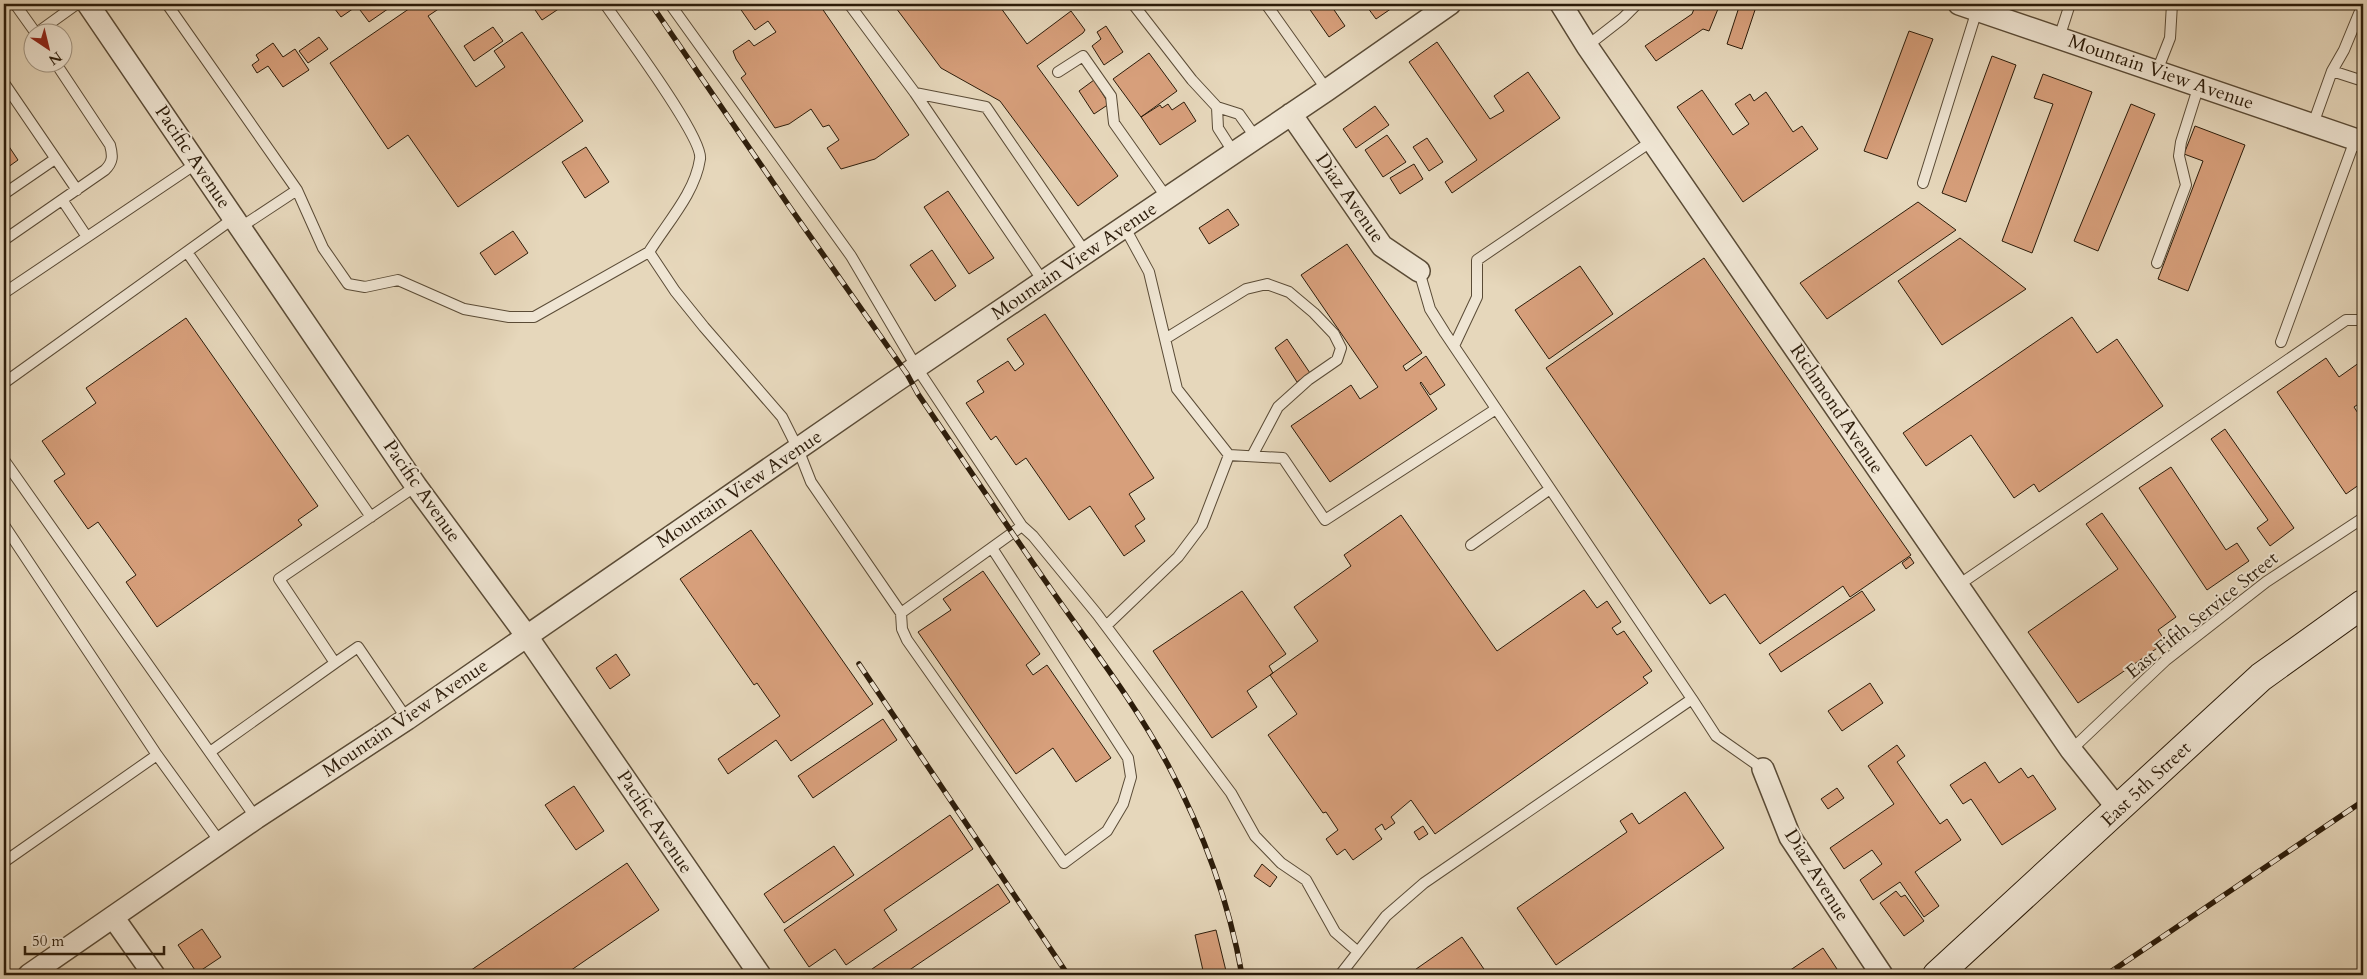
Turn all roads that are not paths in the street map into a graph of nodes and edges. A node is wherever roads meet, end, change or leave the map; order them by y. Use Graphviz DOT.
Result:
graph roads {
  1 [pos="15,4"];
  2 [pos="77,4"];
  3 [pos="88,4"];
  4 [pos="167,4"];
  5 [pos="605,4"];
  6 [pos="670,4"];
  7 [pos="849,4"];
  8 [pos="1133,4"];
  9 [pos="1266,4"];
  10 [pos="1450,4"];
  11 [pos="1561,4"];
  12 [pos="1637,4"];
  13 [pos="2070,4"];
  14 [pos="2172,4"];
  15 [pos="2363,4"];
  16 [pos="1968,7"];
  17 [pos="27,22"];
  18 [pos="52,22"];
  19 [pos="2059,38"];
  20 [pos="1587,46"];
  21 [pos="2157,71"];
  22 [pos="2332,71"];
  23 [pos="62,72"];
  24 [pos="1058,72"];
  25 [pos="2363,81"];
  26 [pos="4,83"];
  27 [pos="2199,85"];
  28 [pos="1327,90"];
  29 [pos="915,93"];
  30 [pos="1217,107"];
  31 [pos="1291,114"];
  32 [pos="2314,124"];
  33 [pos="1256,138"];
  34 [pos="1652,141"];
  35 [pos="2359,141"];
  36 [pos="1234,153"];
  37 [pos="55,159"];
  38 [pos="197,163"];
  39 [pos="1923,183"];
  40 [pos="77,190"];
  41 [pos="297,190"];
  42 [pos="4,194"];
  43 [pos="1167,198"];
  44 [pos="63,201"];
  45 [pos="238,223"];
  46 [pos="1124,226"];
  47 [pos="87,237"];
  48 [pos="4,240"];
  49 [pos="186,252"];
  50 [pos="649,252"];
  51 [pos="1085,252"];
  52 [pos="2157,264"];
  53 [pos="1419,270"];
  54 [pos="1043,281"];
  55 [pos="4,293"];
  56 [pos="2363,320"];
  57 [pos="1165,339"];
  58 [pos="2280,342"];
  59 [pos="1454,346"];
  60 [pos="917,368"];
  61 [pos="4,383"];
  62 [pos="1496,409"];
  63 [pos="798,448"];
  64 [pos="1229,455"];
  65 [pos="1252,456"];
  66 [pos="4,460"];
  67 [pos="416,486"];
  68 [pos="1550,489"];
  69 [pos="371,517"];
  70 [pos="2363,518"];
  71 [pos="4,525"];
  72 [pos="1022,526"];
  73 [pos="1471,545"];
  74 [pos="992,548"];
  75 [pos="1957,586"];
  76 [pos="2363,604"];
  77 [pos="902,613"];
  78 [pos="1106,626"];
  79 [pos="526,635"];
  80 [pos="335,663"];
  81 [pos="1692,699"];
  82 [pos="408,719"];
  83 [pos="2071,750"];
  84 [pos="210,752"];
  85 [pos="157,755"];
  86 [pos="1763,769"];
  87 [pos="2118,810"];
  88 [pos="256,818"];
  89 [pos="220,842"];
  90 [pos="4,862"];
  91 [pos="113,917"];
  92 [pos="1358,952"];
  93 [pos="29,975"];
  94 [pos="154,975"];
  95 [pos="760,975"];
  96 [pos="1340,975"];
  97 [pos="1882,975"];
  98 [pos="1937,975"];
  1 -- 17 [label="lane"];
  2 -- 18 [label="lane"];
  3 -- 38 [label="street, Pacific Avenue"];
  4 -- 41 [label="lane"];
  5 -- 50 [label="lane"];
  6 -- 60 [label="lane"];
  7 -- 29 [label="lane"];
  8 -- 30 [label="lane"];
  9 -- 28 [label="lane"];
  10 -- 28 [label="street, Mountain View Avenue"];
  11 -- 20 [label="street, Richmond Avenue"];
  12 -- 20 [label="lane"];
  13 -- 19 [label="lane"];
  14 -- 21 [label="lane"];
  15 -- 22 [label="lane"];
  16 -- 19 [label="street, Mountain View Avenue"];
  16 -- 39 [label="lane"];
  19 -- 21 [label="street, Mountain View Avenue"];
  20 -- 34 [label="street, Richmond Avenue"];
  21 -- 27 [label="street, Mountain View Avenue"];
  22 -- 25 [label="lane"];
  22 -- 32 [label="lane"];
  23 -- 40 [label="lane"];
  24 -- 43 [label="lane"];
  26 -- 37 [label="lane"];
  27 -- 32 [label="street, Mountain View Avenue"];
  27 -- 52 [label="lane"];
  28 -- 31 [label="street, Mountain View Avenue"];
  29 -- 51 [label="lane"];
  29 -- 54 [label="lane"];
  30 -- 33 [label="lane"];
  30 -- 36 [label="lane"];
  31 -- 33 [label="street, Mountain View Avenue"];
  31 -- 53 [label="street, Diaz Avenue"];
  32 -- 35 [label="street, Mountain View Avenue"];
  33 -- 36 [label="street, Mountain View Avenue"];
  34 -- 59 [label="lane"];
  34 -- 75 [label="street, Richmond Avenue"];
  35 -- 58 [label="lane"];
  36 -- 43 [label="street, Mountain View Avenue"];
  37 -- 40 [label="lane"];
  37 -- 42 [label="lane"];
  38 -- 45 [label="street, Pacific Avenue"];
  38 -- 47 [label="lane"];
  40 -- 44 [label="lane"];
  41 -- 45 [label="lane"];
  41 -- 50 [label="lane"];
  43 -- 46 [label="street, Mountain View Avenue"];
  44 -- 47 [label="lane"];
  44 -- 48 [label="lane"];
  45 -- 49 [label="lane"];
  45 -- 67 [label="street, Pacific Avenue"];
  46 -- 51 [label="street, Mountain View Avenue"];
  46 -- 57 [label="lane"];
  47 -- 55 [label="lane"];
  49 -- 61 [label="lane"];
  49 -- 69 [label="lane"];
  50 -- 63 [label="lane"];
  51 -- 54 [label="street, Mountain View Avenue"];
  53 -- 59 [label="lane"];
  54 -- 60 [label="street, Mountain View Avenue"];
  56 -- 75 [label="lane"];
  57 -- 64 [label="lane"];
  57 -- 65 [label="lane"];
  59 -- 62 [label="lane"];
  60 -- 63 [label="street, Mountain View Avenue"];
  60 -- 72 [label="lane"];
  62 -- 65 [label="lane"];
  62 -- 68 [label="lane"];
  63 -- 77 [label="lane"];
  63 -- 79 [label="street, Mountain View Avenue"];
  64 -- 65 [label="lane"];
  64 -- 78 [label="lane"];
  66 -- 84 [label="lane"];
  67 -- 69 [label="lane"];
  67 -- 79 [label="street, Pacific Avenue"];
  68 -- 73 [label="lane"];
  68 -- 81 [label="lane"];
  69 -- 80 [label="lane"];
  70 -- 83 [label="lane, East Fifth Service Street"];
  71 -- 85 [label="lane"];
  72 -- 74 [label="lane"];
  72 -- 78 [label="lane"];
  74 -- 77 [label="lane"];
  74 -- 77 [label="lane"];
  75 -- 83 [label="street, Richmond Avenue"];
  76 -- 87 [label="main road, East 5th Street"];
  78 -- 92 [label="lane"];
  79 -- 82 [label="street, Mountain View Avenue"];
  79 -- 95 [label="street, Pacific Avenue"];
  80 -- 82 [label="lane"];
  80 -- 84 [label="lane"];
  81 -- 86 [label="lane"];
  81 -- 92 [label="lane"];
  82 -- 88 [label="street, Mountain View Avenue"];
  83 -- 87 [label="street, Richmond Avenue"];
  84 -- 88 [label="lane"];
  85 -- 89 [label="lane"];
  85 -- 90 [label="lane"];
  86 -- 97 [label="street, Diaz Avenue"];
  87 -- 98 [label="main road, East 5th Street"];
  88 -- 89 [label="street, Mountain View Avenue"];
  89 -- 91 [label="street, Mountain View Avenue"];
  91 -- 93 [label="street, Mountain View Avenue"];
  91 -- 94 [label="street"];
  92 -- 96 [label="lane"];
}
